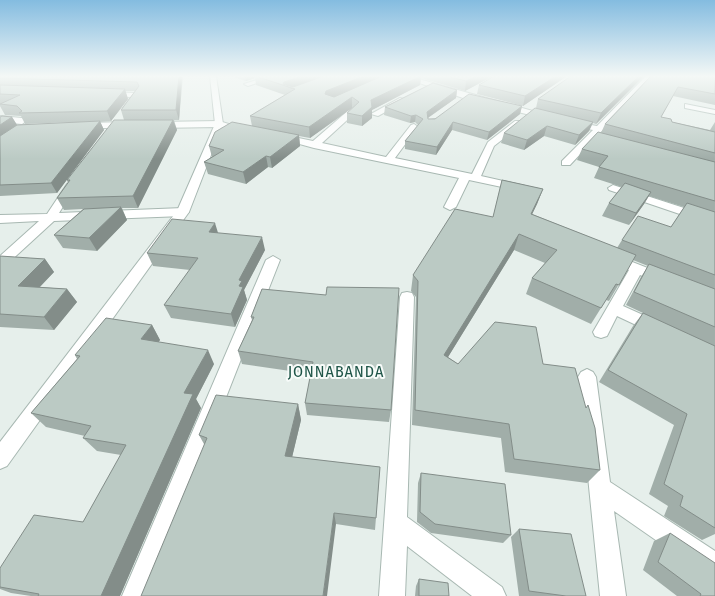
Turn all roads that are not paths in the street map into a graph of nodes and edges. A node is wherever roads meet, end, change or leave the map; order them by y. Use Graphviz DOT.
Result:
graph roads {
  1 [pos="129,104"];
  2 [pos="216,104"];
  3 [pos="395,104"];
  4 [pos="501,104"];
  5 [pos="623,104"];
  6 [pos="688,106"];
  7 [pos="529,110"];
  8 [pos="353,111"];
  9 [pos="711,111"];
  10 [pos="375,114"];
  11 [pos="0,119"];
  12 [pos="219,124"];
  13 [pos="24,126"];
  14 [pos="78,126"];
  15 [pos="414,127"];
  16 [pos="113,128"];
  17 [pos="598,129"];
  18 [pos="252,131"];
  19 [pos="270,135"];
  20 [pos="589,137"];
  21 [pos="607,142"];
  22 [pos="314,145"];
  23 [pos="388,161"];
  24 [pos="566,163"];
  25 [pos="76,178"];
  26 [pos="470,178"];
  27 [pos="613,188"];
  28 [pos="532,190"];
  29 [pos="450,207"];
  30 [pos="183,212"];
  31 [pos="51,217"];
  32 [pos="0,219"];
  33 [pos="715,222"];
  34 [pos="602,254"];
  35 [pos="273,260"];
  36 [pos="0,263"];
  37 [pos="637,268"];
  38 [pos="680,286"];
  39 [pos="407,297"];
  40 [pos="614,308"];
  41 [pos="601,332"];
  42 [pos="673,336"];
  43 [pos="587,377"];
  44 [pos="0,459"];
  45 [pos="600,488"];
  46 [pos="397,524"];
  47 [pos="715,566"];
  48 [pos="135,596"];
  49 [pos="392,596"];
  50 [pos="493,596"];
  51 [pos="613,596"];
  1 -- 16 [label="street"];
  2 -- 12 [label="street"];
  3 -- 10 [label="street"];
  4 -- 7 [label="street"];
  5 -- 17 [label="street"];
  6 -- 9 [label="street"];
  7 -- 17 [label="street"];
  7 -- 26 [label="street"];
  8 -- 22 [label="street"];
  11 -- 13 [label="street"];
  12 -- 16 [label="street"];
  12 -- 18 [label="street"];
  12 -- 30 [label="street"];
  14 -- 16 [label="street"];
  15 -- 23 [label="street"];
  17 -- 20 [label="street"];
  19 -- 22 [label="street"];
  20 -- 21 [label="street"];
  20 -- 24 [label="street"];
  22 -- 23 [label="street"];
  23 -- 26 [label="street"];
  25 -- 31 [label="street"];
  26 -- 28 [label="street"];
  26 -- 29 [label="street"];
  27 -- 33 [label="street"];
  30 -- 31 [label="street"];
  30 -- 44 [label="street"];
  31 -- 32 [label="street"];
  31 -- 36 [label="street"];
  34 -- 37 [label="street"];
  35 -- 48 [label="street"];
  37 -- 38 [label="street"];
  37 -- 40 [label="street"];
  39 -- 46 [label="street"];
  40 -- 41 [label="street"];
  40 -- 42 [label="street"];
  43 -- 45 [label="street"];
  45 -- 47 [label="street"];
  45 -- 51 [label="street"];
  46 -- 49 [label="street"];
  46 -- 50 [label="street"];
}
